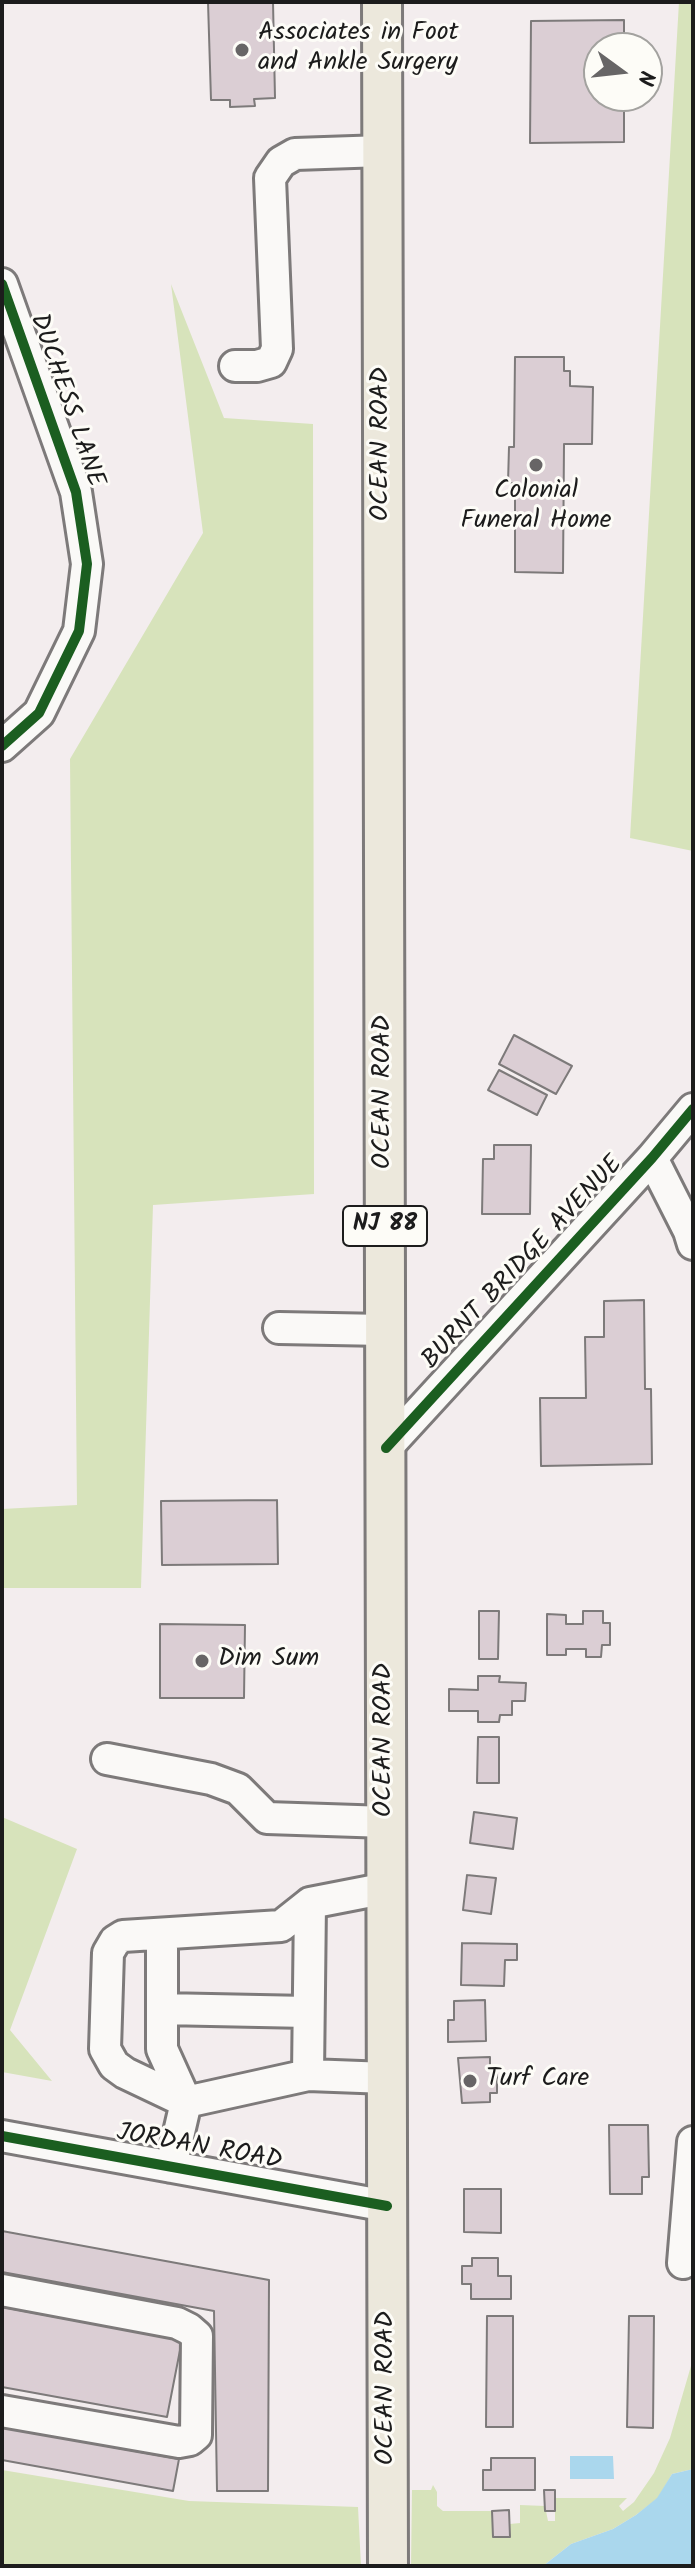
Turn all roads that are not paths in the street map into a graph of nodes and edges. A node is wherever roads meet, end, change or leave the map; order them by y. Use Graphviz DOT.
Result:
graph roads {
  1 [pos="382,2"];
  2 [pos="383,151"];
  3 [pos="2,284"];
  4 [pos="235,366"];
  5 [pos="2,746"];
  6 [pos="693,1109"];
  7 [pos="652,1158"];
  8 [pos="693,1244"];
  9 [pos="279,1328"];
  10 [pos="385,1330"];
  11 [pos="386,1448"];
  12 [pos="107,1759"];
  13 [pos="387,1822"];
  14 [pos="387,1888"];
  15 [pos="310,1903"];
  16 [pos="162,1934"];
  17 [pos="162,2009"];
  18 [pos="308,2012"];
  19 [pos="308,2075"];
  20 [pos="387,2078"];
  21 [pos="186,2102"];
  22 [pos="2,2136"];
  23 [pos="693,2142"];
  24 [pos="171,2167"];
  25 [pos="387,2206"];
  26 [pos="683,2263"];
  27 [pos="2,2290"];
  28 [pos="2,2411"];
  29 [pos="388,2566"];
  1 -- 2 [label="main road, OCEAN ROAD / NJ 88"];
  2 -- 4 [label="street"];
  2 -- 10 [label="main road, OCEAN ROAD / NJ 88"];
  3 -- 5 [label="street, DUCHESS LANE"];
  6 -- 7 [label="street, BURNT BRIDGE AVENUE"];
  7 -- 8 [label="street"];
  7 -- 11 [label="street, BURNT BRIDGE AVENUE"];
  9 -- 10 [label="street"];
  10 -- 11 [label="main road, OCEAN ROAD / NJ 88"];
  11 -- 13 [label="main road, OCEAN ROAD / NJ 88"];
  12 -- 13 [label="street"];
  13 -- 14 [label="main road, OCEAN ROAD / NJ 88"];
  14 -- 15 [label="street"];
  14 -- 20 [label="main road, OCEAN ROAD / NJ 88"];
  15 -- 16 [label="street"];
  15 -- 18 [label="street"];
  16 -- 17 [label="street"];
  16 -- 21 [label="street"];
  17 -- 18 [label="street"];
  17 -- 21 [label="street"];
  18 -- 19 [label="street"];
  19 -- 20 [label="street"];
  19 -- 21 [label="street"];
  20 -- 25 [label="main road, OCEAN ROAD / NJ 88"];
  21 -- 24 [label="street"];
  22 -- 24 [label="street, JORDAN ROAD"];
  23 -- 26 [label="street"];
  24 -- 25 [label="street, JORDAN ROAD"];
  25 -- 29 [label="main road, OCEAN ROAD / NJ 88"];
  27 -- 28 [label="street"];
}
